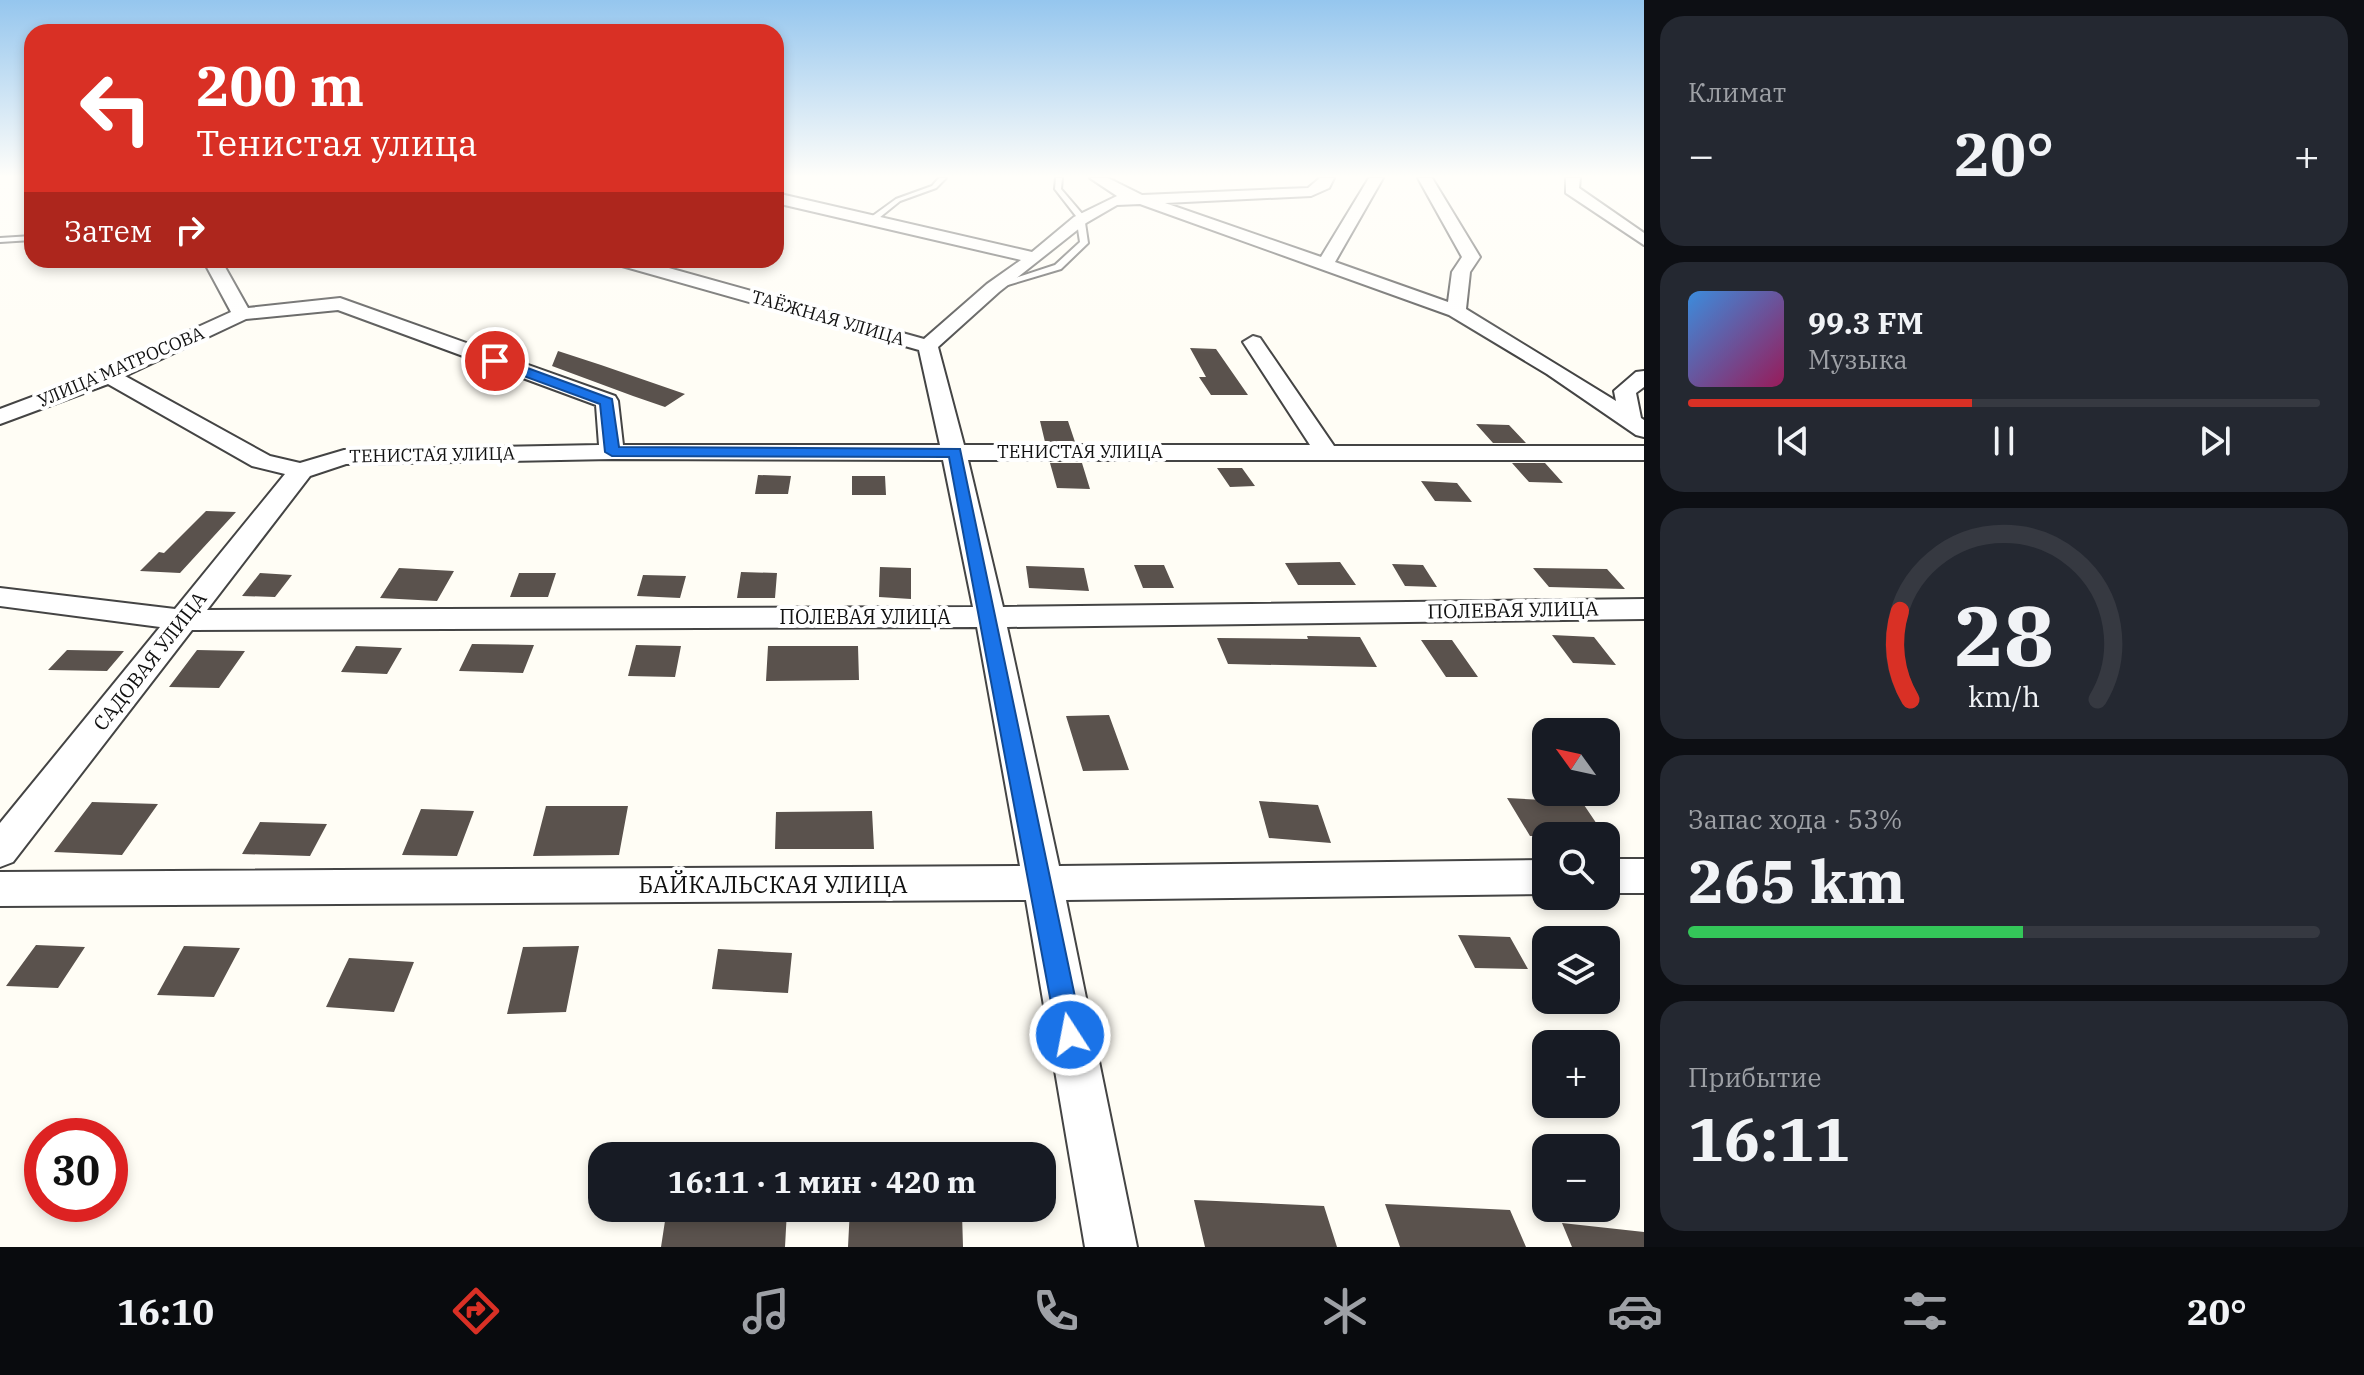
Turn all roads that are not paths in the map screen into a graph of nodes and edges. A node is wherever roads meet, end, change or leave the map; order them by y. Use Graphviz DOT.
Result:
graph roads {
  1 [pos="941,236"];
  2 [pos="1061,236"];
  3 [pos="1083,236"];
  4 [pos="1249,236"];
  5 [pos="1342,236"];
  6 [pos="1459,236"];
  7 [pos="24,238"];
  8 [pos="0,240"];
  9 [pos="1035,258"];
  10 [pos="1326,263"];
  11 [pos="216,268"];
  12 [pos="650,268"];
  13 [pos="993,288"];
  14 [pos="1456,311"];
  15 [pos="242,314"];
  16 [pos="1253,342"];
  17 [pos="928,346"];
  18 [pos="109,376"];
  19 [pos="1644,377"];
  20 [pos="0,417"];
  21 [pos="1637,426"];
  22 [pos="612,452"];
  23 [pos="955,452"];
  24 [pos="1327,453"];
  25 [pos="1644,453"];
  26 [pos="301,471"];
  27 [pos="0,597"];
  28 [pos="1644,609"];
  29 [pos="989,617"];
  30 [pos="183,620"];
  31 [pos="0,851"];
  32 [pos="1620,876"];
  33 [pos="1644,876"];
  34 [pos="1532,877"];
  35 [pos="1040,883"];
  36 [pos="0,889"];
  37 [pos="1111,1247"];
  1 -- 9 [label="street"];
  2 -- 9 [label="street"];
  3 -- 13 [label="lane"];
  4 -- 10 [label="street"];
  5 -- 10 [label="street"];
  6 -- 14 [label="street"];
  7 -- 8 [label="lane"];
  9 -- 13 [label="street"];
  10 -- 14 [label="street"];
  11 -- 15 [label="street"];
  12 -- 17 [label="street, ТАЁЖНАЯ УЛИЦА"];
  13 -- 17 [label="street"];
  14 -- 21 [label="street"];
  15 -- 18 [label="street, УЛИЦА МАТРОСОВА"];
  15 -- 22 [label="street, УЛИЦА МАТРОСОВА"];
  16 -- 24 [label="street"];
  17 -- 23 [label="street, ТАЁЖНАЯ УЛИЦА"];
  18 -- 20 [label="street, УЛИЦА МАТРОСОВА"];
  18 -- 26 [label="street"];
  19 -- 21 [label="street"];
  22 -- 23 [label="street, ТЕНИСТАЯ УЛИЦА"];
  22 -- 26 [label="street, ТЕНИСТАЯ УЛИЦА"];
  23 -- 24 [label="street, ТЕНИСТАЯ УЛИЦА"];
  23 -- 29 [label="street, ТАЁЖНАЯ УЛИЦА"];
  24 -- 25 [label="street, ТЕНИСТАЯ УЛИЦА"];
  26 -- 30 [label="street, САДОВАЯ УЛИЦА"];
  27 -- 30 [label="street, ПОЛЕВАЯ УЛИЦА"];
  28 -- 29 [label="street, ПОЛЕВАЯ УЛИЦА"];
  29 -- 30 [label="street, ПОЛЕВАЯ УЛИЦА"];
  29 -- 35 [label="street, ТАЁЖНАЯ УЛИЦА"];
  30 -- 31 [label="street, САДОВАЯ УЛИЦА"];
  32 -- 33 [label="street"];
  34 -- 35 [label="street, БАЙКАЛЬСКАЯ УЛИЦА"];
  35 -- 36 [label="street, БАЙКАЛЬСКАЯ УЛИЦА"];
  35 -- 37 [label="street, ТАЁЖНАЯ УЛИЦА"];
}
